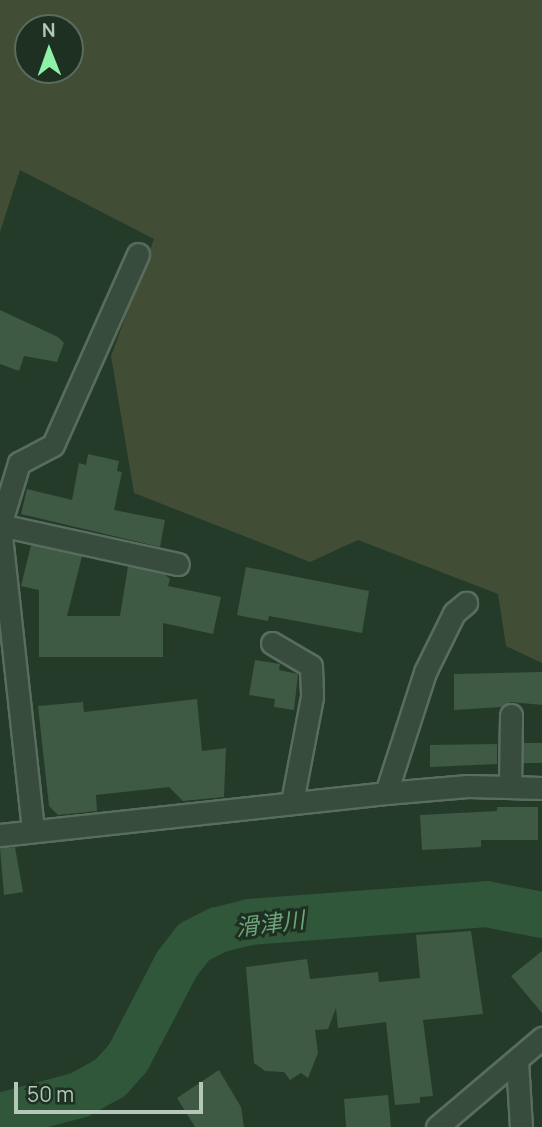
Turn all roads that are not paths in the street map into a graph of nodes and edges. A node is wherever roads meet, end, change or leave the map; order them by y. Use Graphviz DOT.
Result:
graph roads {
  1 [pos="138,254"];
  2 [pos="0,525"];
  3 [pos="178,564"];
  4 [pos="466,603"];
  5 [pos="272,643"];
  6 [pos="512,715"];
  7 [pos="510,787"];
  8 [pos="542,788"];
  9 [pos="386,793"];
  10 [pos="292,802"];
  11 [pos="33,829"];
  12 [pos="0,835"];
  13 [pos="542,1038"];
  14 [pos="517,1060"];
  15 [pos="437,1127"];
  16 [pos="521,1127"];
  1 -- 2 [label="street"];
  2 -- 3 [label="street"];
  2 -- 11 [label="street"];
  4 -- 9 [label="street"];
  5 -- 10 [label="street"];
  6 -- 7 [label="street"];
  7 -- 8 [label="street"];
  7 -- 9 [label="street"];
  9 -- 10 [label="street"];
  10 -- 11 [label="street"];
  11 -- 12 [label="street"];
  13 -- 14 [label="street"];
  14 -- 15 [label="street"];
  14 -- 16 [label="street"];
}
